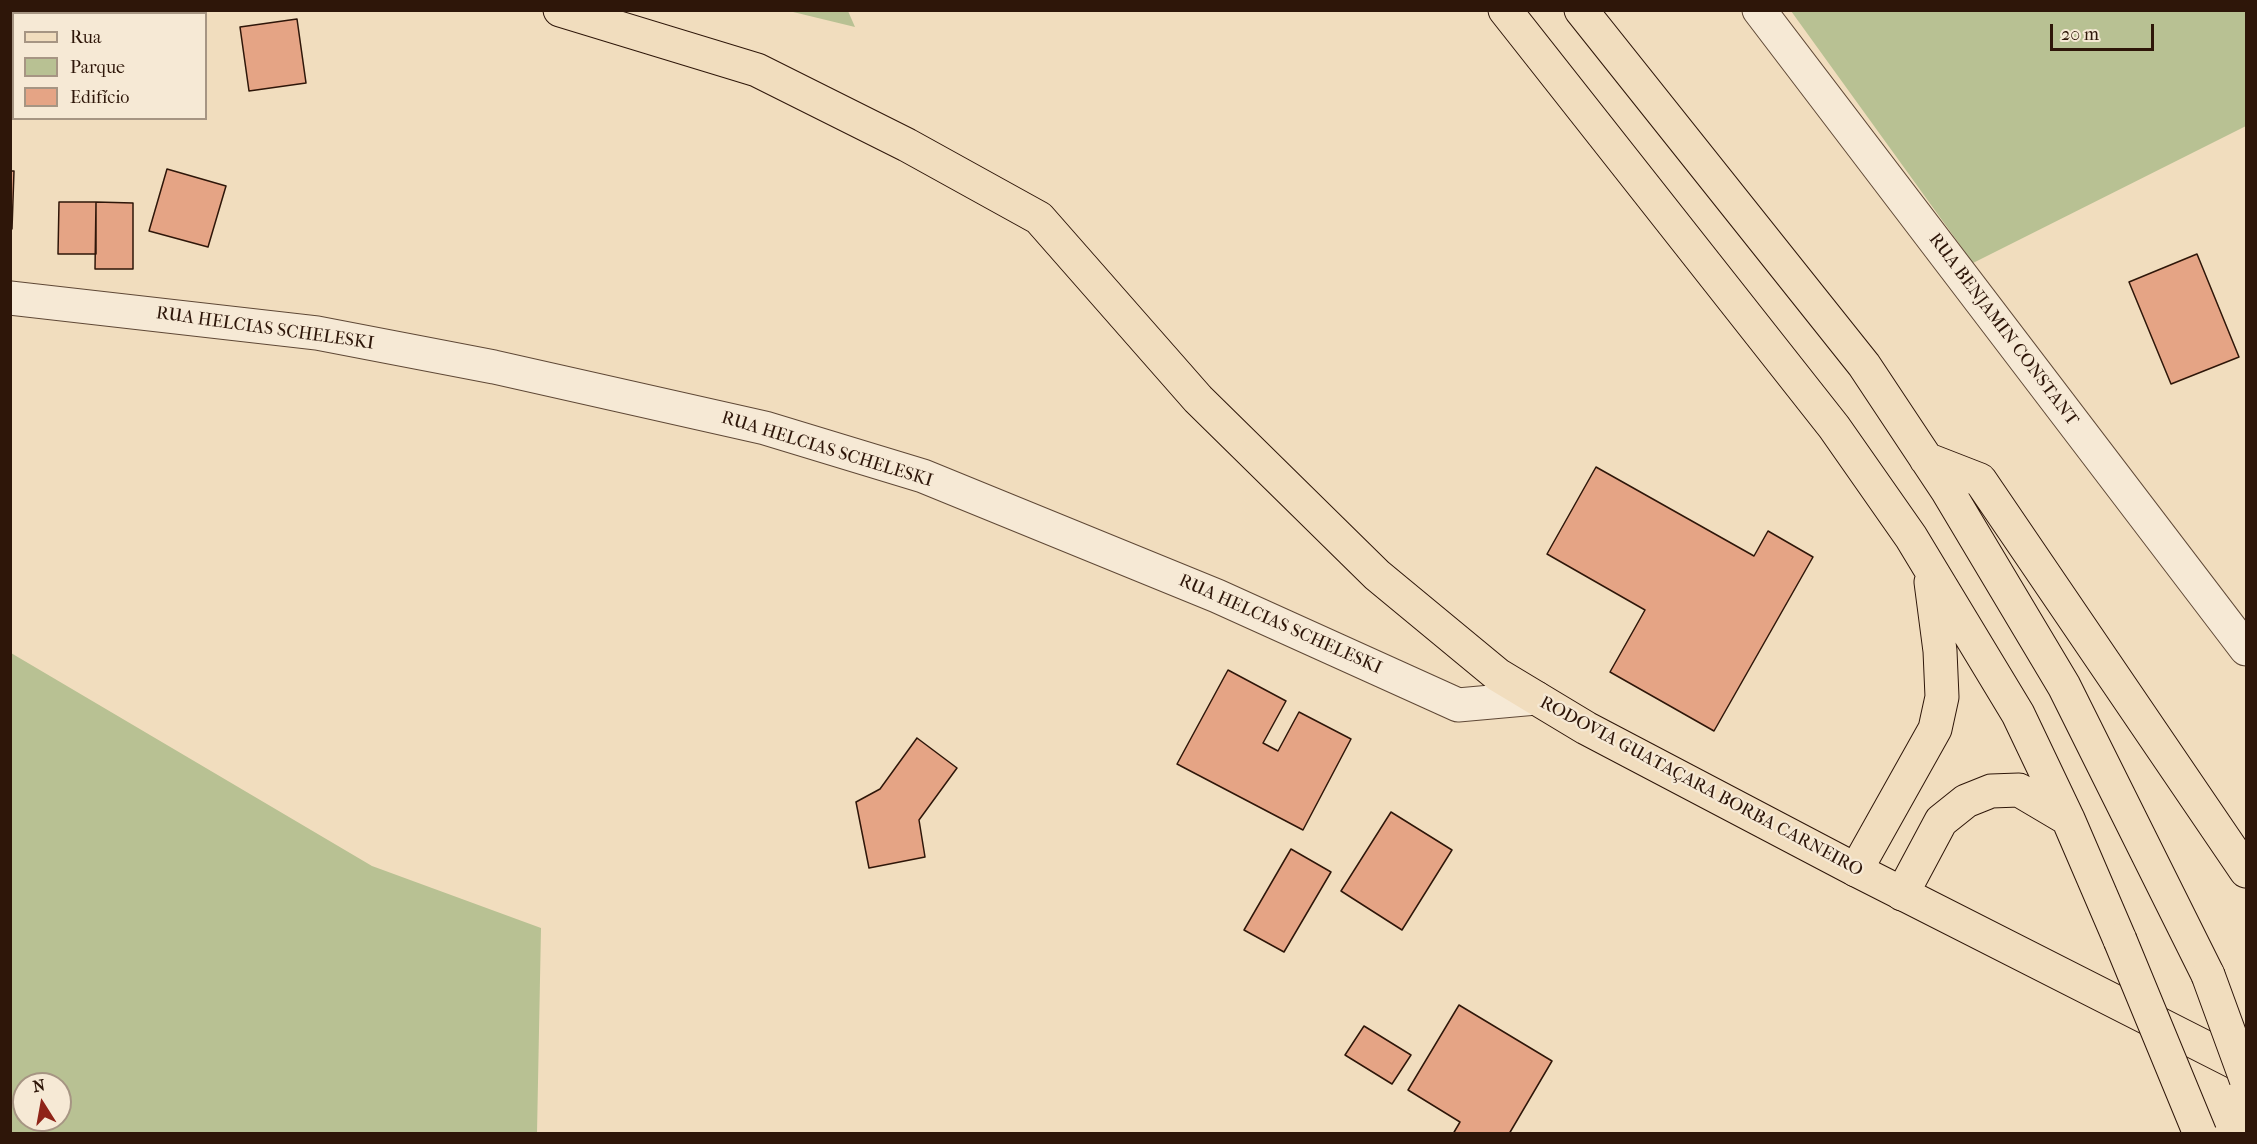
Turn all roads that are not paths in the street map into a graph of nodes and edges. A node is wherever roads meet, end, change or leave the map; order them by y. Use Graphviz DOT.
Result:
graph roads {
  1 [pos="560,10"];
  2 [pos="1505,10"];
  3 [pos="1581,10"];
  4 [pos="1759,10"];
  5 [pos="10,298"];
  6 [pos="1926,459"];
  7 [pos="1929,568"];
  8 [pos="2247,649"];
  9 [pos="1536,698"];
  10 [pos="2068,819"];
  11 [pos="1856,870"];
  12 [pos="2247,871"];
  13 [pos="1902,894"];
  14 [pos="2247,1068"];
  15 [pos="2247,1079"];
  16 [pos="2200,1134"];
  1 -- 9 [label="main road, RODOVIA GUATAÇARA BORBA CARNEIRO"];
  2 -- 7 [label="main road"];
  3 -- 6 [label="main road"];
  4 -- 8 [label="street, RUA BENJAMIN CONSTANT"];
  5 -- 9 [label="street, RUA HELCIAS SCHELESKI"];
  6 -- 12 [label="main road"];
  6 -- 15 [label="main road, bridge"];
  7 -- 10 [label="main road"];
  7 -- 11 [label="main road"];
  9 -- 11 [label="main road, RODOVIA GUATAÇARA BORBA CARNEIRO"];
  10 -- 13 [label="main road"];
  10 -- 16 [label="main road, bridge"];
  11 -- 13 [label="main road, RODOVIA GUATAÇARA BORBA CARNEIRO"];
  13 -- 14 [label="main road, RODOVIA GUATAÇARA BORBA CARNEIRO"];
}
